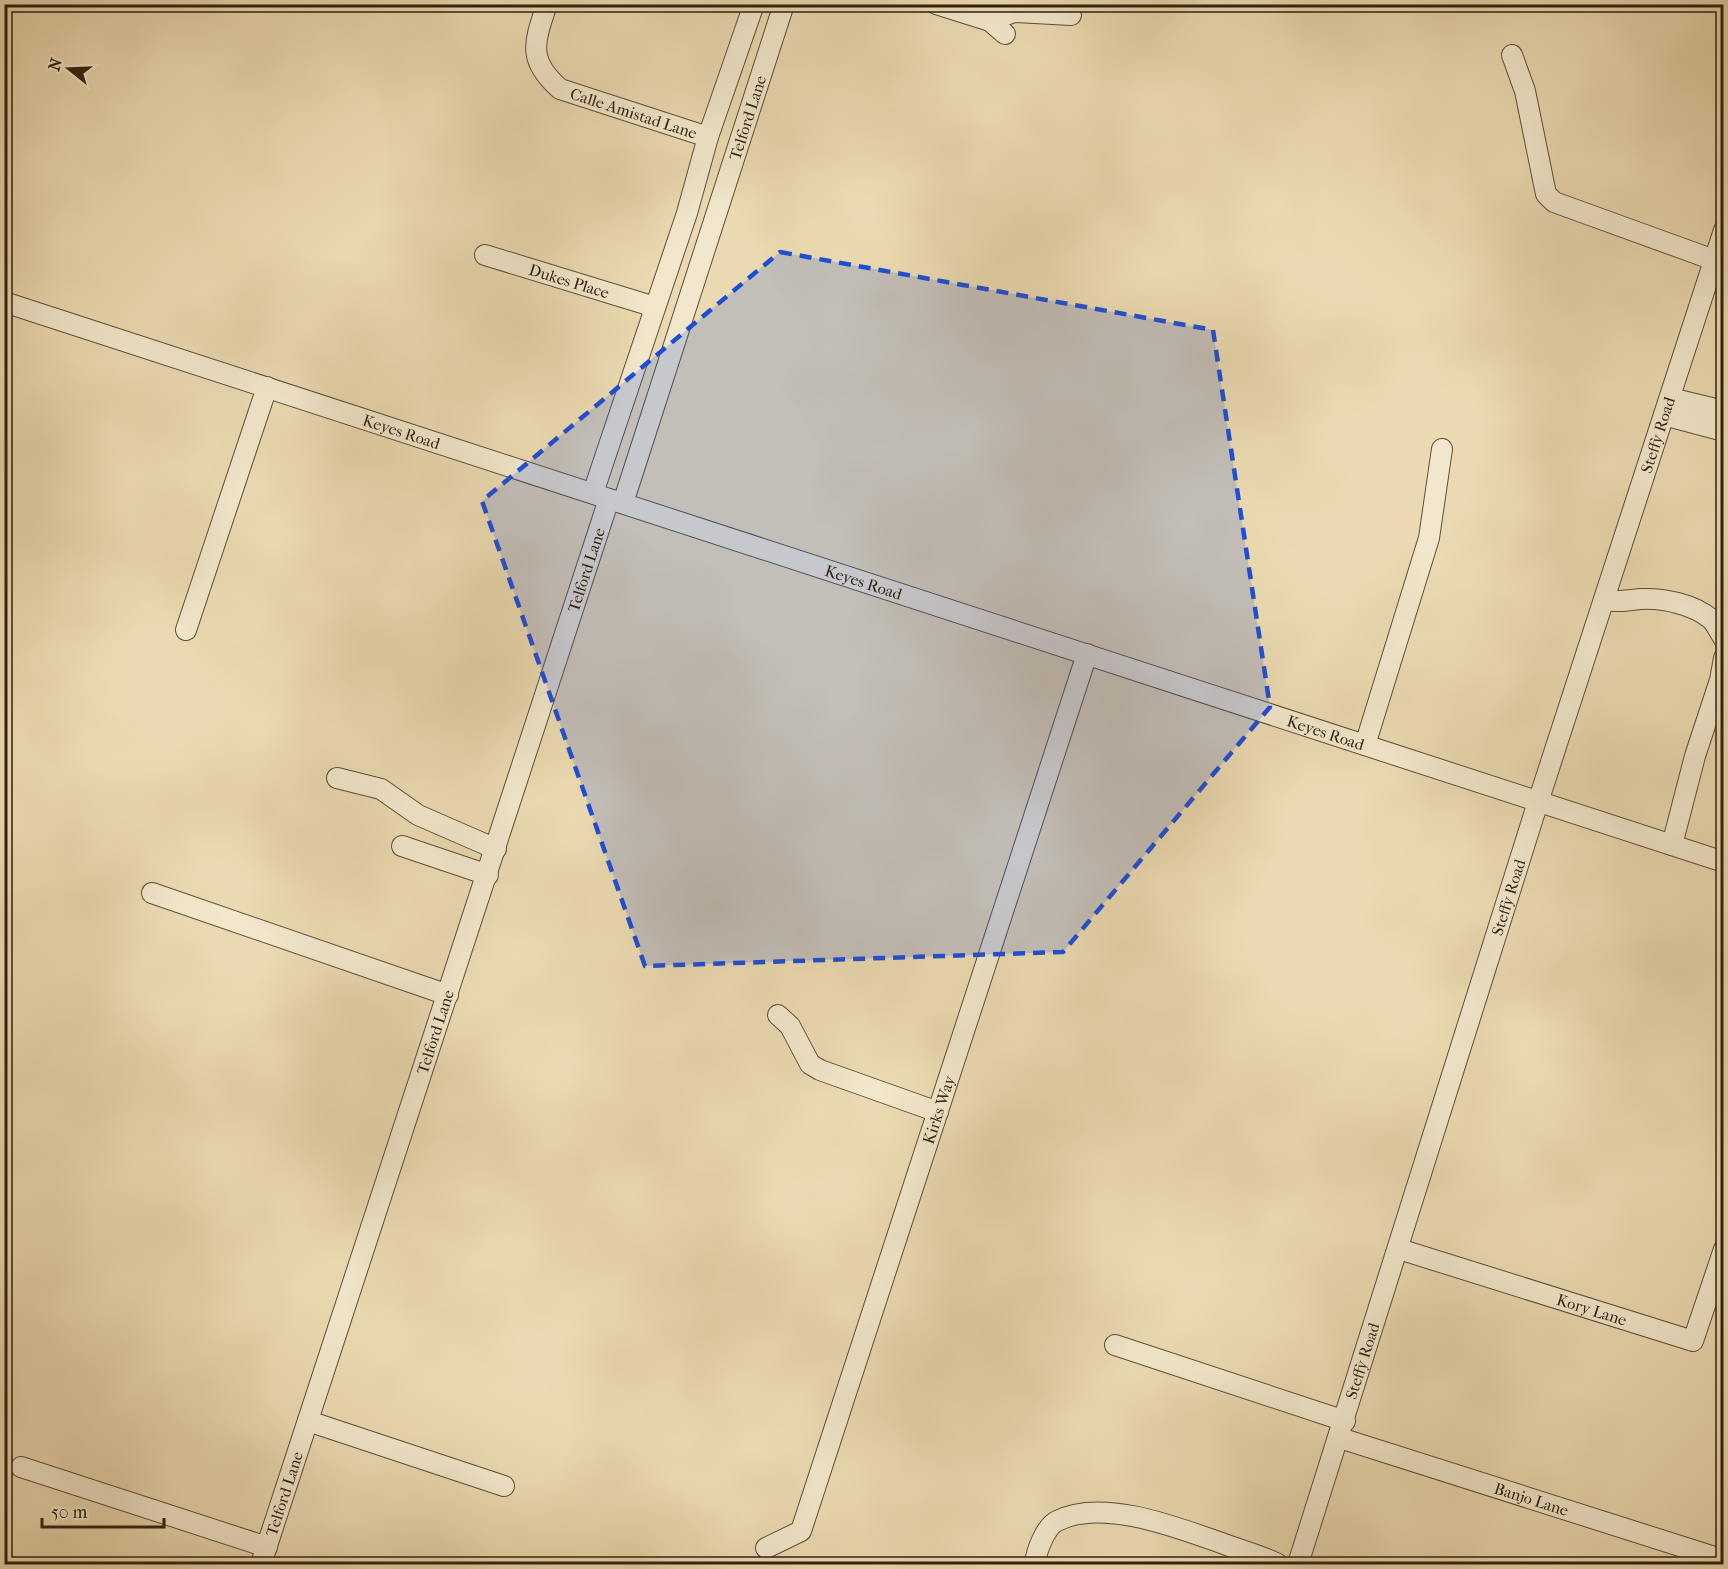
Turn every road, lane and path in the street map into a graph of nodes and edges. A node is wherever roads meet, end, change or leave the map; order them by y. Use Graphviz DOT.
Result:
graph roads {
  1 [pos="547,4"];
  2 [pos="754,4"];
  3 [pos="784,4"];
  4 [pos="936,4"];
  5 [pos="1071,15"];
  6 [pos="990,21"];
  7 [pos="1005,34"];
  8 [pos="1512,55"];
  9 [pos="708,137"];
  10 [pos="1724,230"];
  11 [pos="485,255"];
  12 [pos="1714,260"];
  13 [pos="4,302"];
  14 [pos="655,307"];
  15 [pos="267,387"];
  16 [pos="1667,406"];
  17 [pos="1724,411"];
  18 [pos="1724,431"];
  19 [pos="1442,449"];
  20 [pos="608,498"];
  21 [pos="1604,600"];
  22 [pos="186,630"];
  23 [pos="1724,639"];
  24 [pos="1087,654"];
  25 [pos="1724,658"];
  26 [pos="1365,746"];
  27 [pos="337,778"];
  28 [pos="1538,802"];
  29 [pos="1672,845"];
  30 [pos="402,846"];
  31 [pos="496,849"];
  32 [pos="1724,862"];
  33 [pos="488,875"];
  34 [pos="152,893"];
  35 [pos="448,995"];
  36 [pos="777,1015"];
  37 [pos="938,1112"];
  38 [pos="1399,1249"];
  39 [pos="1724,1249"];
  40 [pos="1115,1345"];
  41 [pos="308,1421"];
  42 [pos="1342,1430"];
  43 [pos="21,1467"];
  44 [pos="504,1486"];
  45 [pos="766,1548"];
  46 [pos="264,1556"];
  47 [pos="1724,1560"];
  48 [pos="1035,1564"];
  49 [pos="1278,1564"];
  50 [pos="1298,1564"];
  1 -- 9 [label="street, Calle Amistad Lane"];
  2 -- 9 [label="street, Telford Lane"];
  3 -- 20 [label="street, Telford Lane"];
  4 -- 6 [label="street"];
  5 -- 6 [label="street"];
  6 -- 7 [label="street"];
  8 -- 12 [label="street"];
  9 -- 14 [label="street, Telford Lane"];
  10 -- 12 [label="street, Steffy Road"];
  11 -- 14 [label="street, Dukes Place"];
  12 -- 16 [label="street, Steffy Road"];
  13 -- 15 [label="street, Keyes Road"];
  14 -- 20 [label="street, Telford Lane"];
  15 -- 20 [label="street, Keyes Road"];
  15 -- 22 [label="street"];
  16 -- 17 [label="street"];
  16 -- 18 [label="street"];
  16 -- 21 [label="street, Steffy Road"];
  19 -- 26 [label="street"];
  20 -- 24 [label="street, Keyes Road"];
  20 -- 31 [label="street, Telford Lane"];
  21 -- 23 [label="street"];
  21 -- 28 [label="street, Steffy Road"];
  24 -- 26 [label="street, Keyes Road"];
  24 -- 37 [label="street, Kirks Way"];
  25 -- 29 [label="street"];
  26 -- 28 [label="street, Keyes Road"];
  27 -- 31 [label="street"];
  28 -- 29 [label="street, Keyes Road"];
  28 -- 38 [label="street, Steffy Road"];
  29 -- 32 [label="street, Keyes Road"];
  30 -- 33 [label="street"];
  31 -- 33 [label="street, Telford Lane"];
  33 -- 35 [label="street, Telford Lane"];
  34 -- 35 [label="street"];
  35 -- 41 [label="street, Telford Lane"];
  36 -- 37 [label="street"];
  37 -- 45 [label="street, Kirks Way"];
  38 -- 39 [label="street, Kory Lane"];
  38 -- 42 [label="street, Steffy Road"];
  40 -- 42 [label="street, Banjo Lane"];
  41 -- 44 [label="street"];
  41 -- 46 [label="street, Telford Lane"];
  42 -- 47 [label="street, Banjo Lane"];
  42 -- 50 [label="street, Steffy Road"];
  43 -- 46 [label="street"];
  48 -- 49 [label="street"];
}
